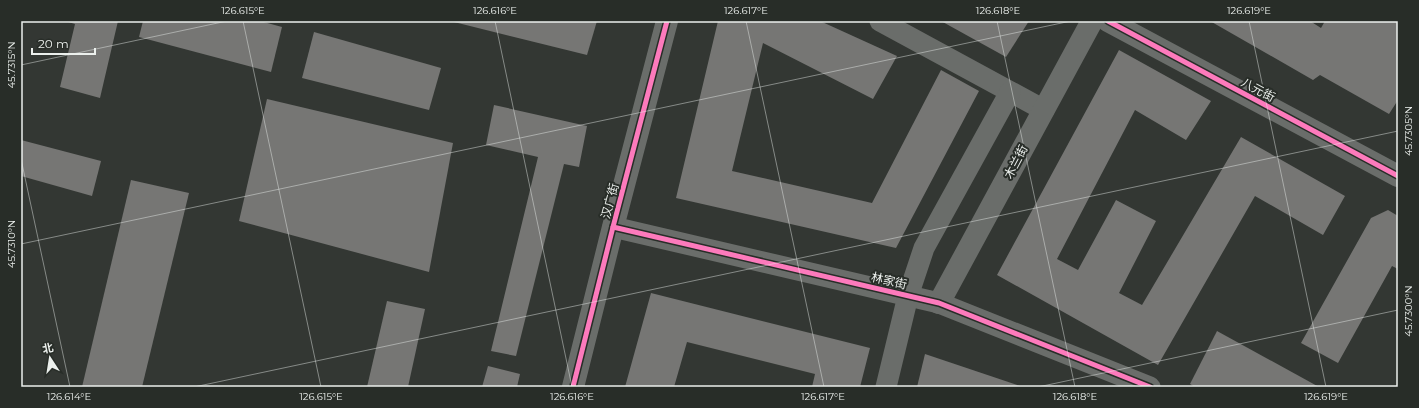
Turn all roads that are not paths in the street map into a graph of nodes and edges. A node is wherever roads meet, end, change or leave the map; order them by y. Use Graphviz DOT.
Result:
graph roads {
  1 [pos="667,21"];
  2 [pos="880,21"];
  3 [pos="1092,21"];
  4 [pos="1108,21"];
  5 [pos="1010,92"];
  6 [pos="1044,110"];
  7 [pos="1398,176"];
  8 [pos="613,227"];
  9 [pos="908,296"];
  10 [pos="939,304"];
  11 [pos="574,387"];
  12 [pos="886,387"];
  13 [pos="1150,387"];
  1 -- 8 [label="street, 汉广街"];
  2 -- 5 [label="street"];
  3 -- 6 [label="street, 木兰街"];
  4 -- 7 [label="street, 八元街"];
  5 -- 6 [label="street"];
  5 -- 9 [label="street"];
  6 -- 10 [label="street, 木兰街"];
  8 -- 9 [label="street, 林家街"];
  8 -- 11 [label="street, 汉广街"];
  9 -- 10 [label="street, 林家街"];
  9 -- 12 [label="street"];
  10 -- 13 [label="street, 林家街"];
}
